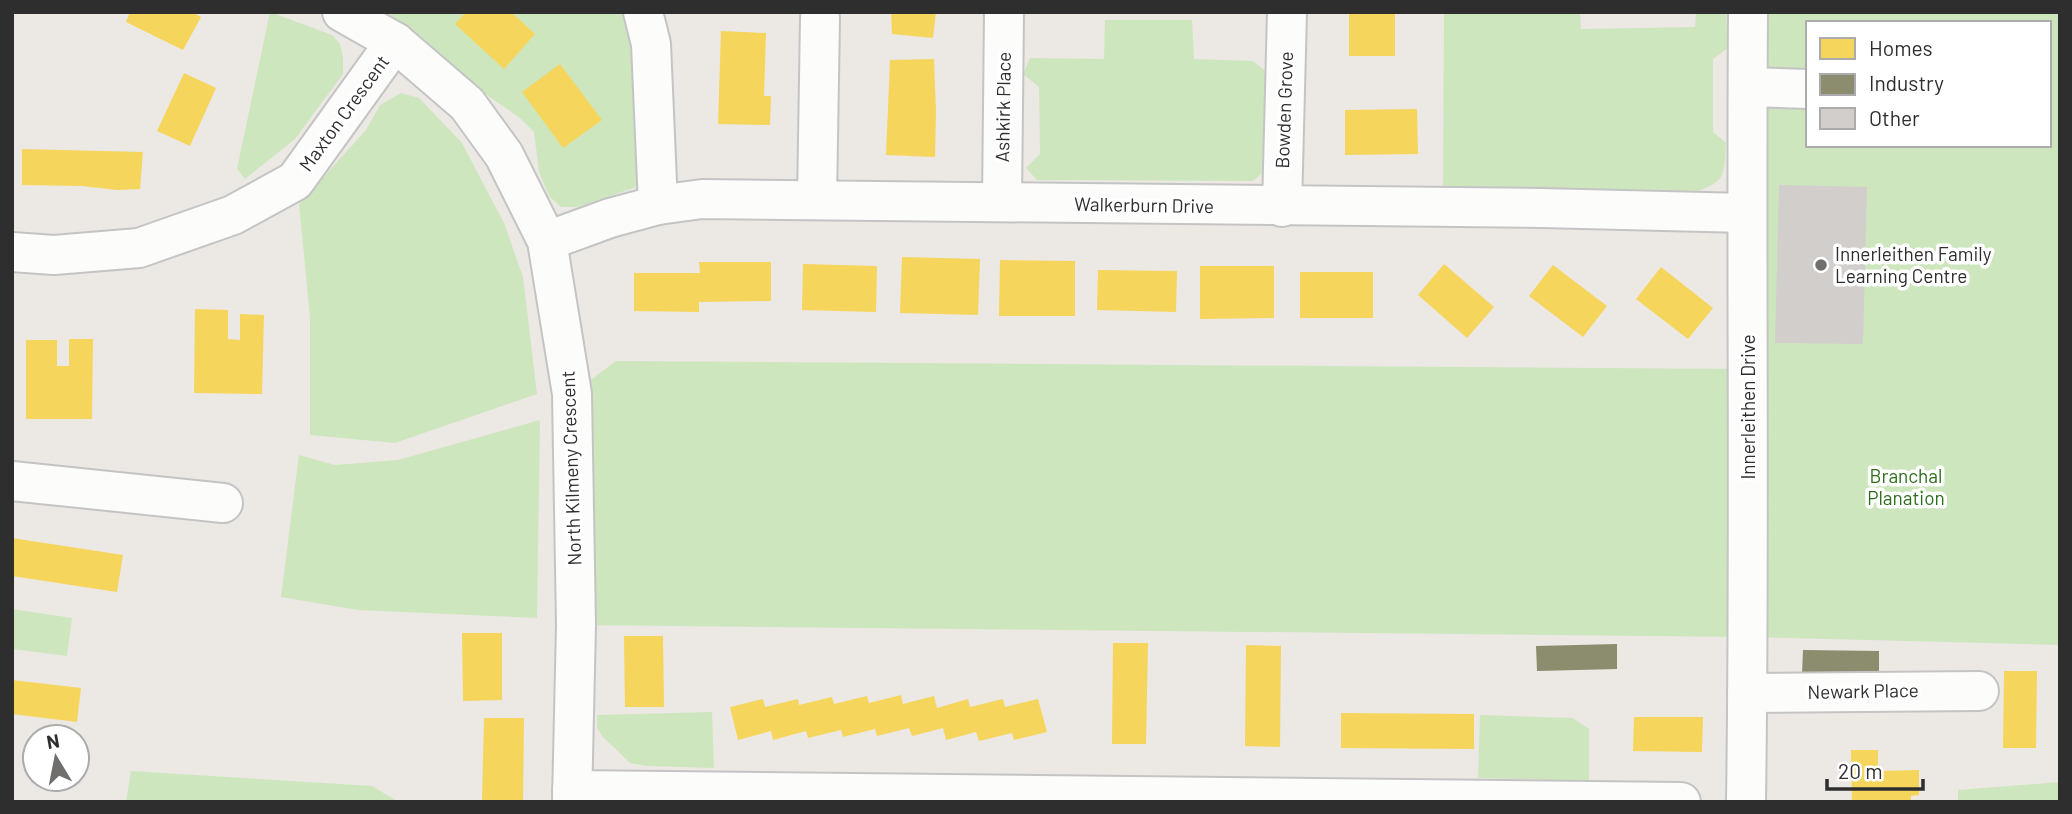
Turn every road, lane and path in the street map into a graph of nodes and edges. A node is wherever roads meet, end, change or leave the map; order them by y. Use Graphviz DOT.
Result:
graph roads {
  1 [pos="342,12"];
  2 [pos="643,12"];
  3 [pos="1004,12"];
  4 [pos="1287,12"];
  5 [pos="1748,12"];
  6 [pos="820,18"];
  7 [pos="395,42"];
  8 [pos="1748,87"];
  9 [pos="1806,89"];
  10 [pos="817,200"];
  11 [pos="1002,202"];
  12 [pos="658,205"];
  13 [pos="1282,207"];
  14 [pos="1746,213"];
  15 [pos="547,242"];
  16 [pos="12,252"];
  17 [pos="12,481"];
  18 [pos="223,503"];
  19 [pos="1979,691"];
  20 [pos="1747,693"];
  21 [pos="572,796"];
  22 [pos="1681,802"];
  23 [pos="1746,802"];
  1 -- 7 [label="street, North Kilmeny Crescent"];
  2 -- 12 [label="street"];
  3 -- 11 [label="street, Ashkirk Place"];
  4 -- 13 [label="street, Bowden Grove"];
  5 -- 8 [label="street, Innerleithen Drive"];
  6 -- 10 [label="street"];
  7 -- 15 [label="street, North Kilmeny Crescent"];
  7 -- 16 [label="street, Maxton Crescent"];
  8 -- 9 [label="street"];
  8 -- 14 [label="street, Innerleithen Drive"];
  10 -- 11 [label="street, Walkerburn Drive"];
  10 -- 12 [label="street, Walkerburn Drive"];
  11 -- 13 [label="street, Walkerburn Drive"];
  12 -- 15 [label="street, Walkerburn Drive"];
  13 -- 14 [label="street, Walkerburn Drive"];
  14 -- 20 [label="street, Innerleithen Drive"];
  15 -- 21 [label="street, North Kilmeny Crescent"];
  17 -- 18 [label="street"];
  19 -- 20 [label="street, Newark Place"];
  20 -- 23 [label="street, Innerleithen Drive"];
  21 -- 22 [label="street"];
}
